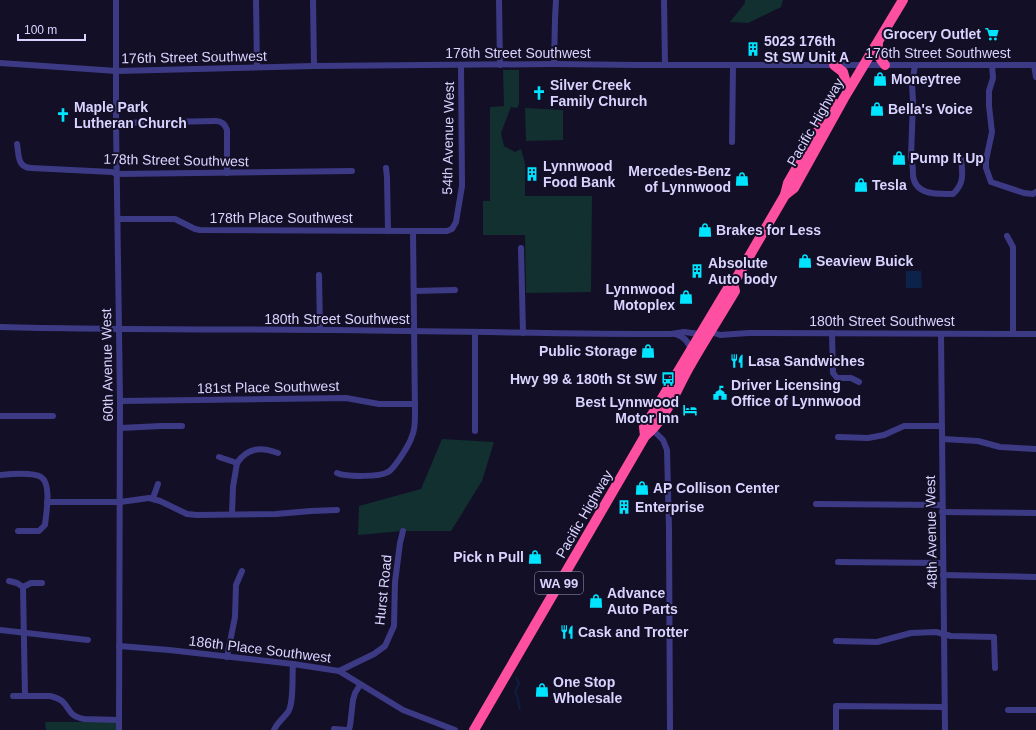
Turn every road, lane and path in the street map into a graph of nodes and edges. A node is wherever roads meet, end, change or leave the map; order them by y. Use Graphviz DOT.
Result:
graph roads {
  1 [pos="116,0"];
  2 [pos="256,0"];
  3 [pos="314,0"];
  4 [pos="500,0"];
  5 [pos="556,0"];
  6 [pos="664,0"];
  7 [pos="895,0"];
  8 [pos="903,0"];
  9 [pos="878,42"];
  10 [pos="0,63"];
  11 [pos="554,64"];
  12 [pos="834,64"];
  13 [pos="861,64"];
  14 [pos="461,65"];
  15 [pos="500,65"];
  16 [pos="665,65"];
  17 [pos="733,65"];
  18 [pos="885,65"];
  19 [pos="915,65"];
  20 [pos="992,65"];
  21 [pos="1035,65"];
  22 [pos="314,66"];
  23 [pos="256,67"];
  24 [pos="117,71"];
  25 [pos="1036,77"];
  26 [pos="846,83"];
  27 [pos="116,123"];
  28 [pos="732,142"];
  29 [pos="18,144"];
  30 [pos="808,148"];
  31 [pos="961,159"];
  32 [pos="386,168"];
  33 [pos="352,171"];
  34 [pos="227,173"];
  35 [pos="117,174"];
  36 [pos="800,177"];
  37 [pos="1036,192"];
  38 [pos="785,195"];
  39 [pos="118,219"];
  40 [pos="388,231"];
  41 [pos="413,231"];
  42 [pos="447,231"];
  43 [pos="1007,236"];
  44 [pos="520,248"];
  45 [pos="319,275"];
  46 [pos="733,284"];
  47 [pos="455,290"];
  48 [pos="414,291"];
  49 [pos="714,310"];
  50 [pos="717,322"];
  51 [pos="0,327"];
  52 [pos="119,329"];
  53 [pos="320,330"];
  54 [pos="414,331"];
  55 [pos="710,332"];
  56 [pos="476,333"];
  57 [pos="523,333"];
  58 [pos="832,333"];
  59 [pos="673,334"];
  60 [pos="700,334"];
  61 [pos="727,334"];
  62 [pos="941,334"];
  63 [pos="1013,334"];
  64 [pos="1036,334"];
  65 [pos="691,349"];
  66 [pos="688,369"];
  67 [pos="859,382"];
  68 [pos="120,401"];
  69 [pos="415,404"];
  70 [pos="0,416"];
  71 [pos="53,416"];
  72 [pos="182,426"];
  73 [pos="942,426"];
  74 [pos="120,428"];
  75 [pos="476,431"];
  76 [pos="649,433"];
  77 [pos="838,437"];
  78 [pos="942,439"];
  79 [pos="1036,448"];
  80 [pos="278,453"];
  81 [pos="219,458"];
  82 [pos="237,463"];
  83 [pos="337,473"];
  84 [pos="0,474"];
  85 [pos="158,484"];
  86 [pos="153,498"];
  87 [pos="47,502"];
  88 [pos="120,502"];
  89 [pos="816,504"];
  90 [pos="942,509"];
  91 [pos="337,510"];
  92 [pos="1036,513"];
  93 [pos="232,514"];
  94 [pos="18,531"];
  95 [pos="403,531"];
  96 [pos="838,562"];
  97 [pos="942,563"];
  98 [pos="242,571"];
  99 [pos="943,576"];
  100 [pos="1036,577"];
  101 [pos="9,581"];
  102 [pos="42,583"];
  103 [pos="23,587"];
  104 [pos="0,630"];
  105 [pos="24,632"];
  106 [pos="943,634"];
  107 [pos="88,640"];
  108 [pos="836,641"];
  109 [pos="120,646"];
  110 [pos="227,657"];
  111 [pos="293,664"];
  112 [pos="995,668"];
  113 [pos="339,671"];
  114 [pos="360,685"];
  115 [pos="13,696"];
  116 [pos="25,696"];
  117 [pos="944,707"];
  118 [pos="1008,710"];
  119 [pos="1036,710"];
  120 [pos="119,720"];
  121 [pos="334,729"];
  122 [pos="119,730"];
  123 [pos="274,730"];
  124 [pos="346,730"];
  125 [pos="455,730"];
  126 [pos="474,730"];
  127 [pos="670,730"];
  128 [pos="836,730"];
  129 [pos="945,730"];
  1 -- 24 [label="street, 60th Avenue West"];
  2 -- 23 [label="street"];
  3 -- 22 [label="street"];
  4 -- 15 [label="street"];
  5 -- 11 [label="street"];
  6 -- 16 [label="street"];
  7 -- 13 [label="highway, Pacific Highway / WA 99"];
  8 -- 9 [label="highway, Pacific Highway / WA 99"];
  9 -- 13 [label="highway, Pacific Highway / WA 99"];
  9 -- 18 [label="highway"];
  10 -- 24 [label="street, 176th Street Southwest"];
  11 -- 15 [label="street, 176th Street Southwest"];
  11 -- 16 [label="street, 176th Street Southwest"];
  12 -- 13 [label="street, 176th Street Southwest"];
  12 -- 17 [label="street, 176th Street Southwest"];
  12 -- 26 [label="highway"];
  13 -- 18 [label="street, 176th Street Southwest"];
  13 -- 26 [label="highway, Pacific Highway / WA 99"];
  13 -- 36 [label="highway, Pacific Highway / WA 99"];
  14 -- 15 [label="street, 176th Street Southwest"];
  14 -- 22 [label="street, 176th Street Southwest"];
  14 -- 42 [label="street, 54th Avenue West"];
  16 -- 17 [label="street, 176th Street Southwest"];
  17 -- 28 [label="street"];
  18 -- 19 [label="street, 176th Street Southwest"];
  19 -- 20 [label="street, 176th Street Southwest"];
  19 -- 31 [label="street"];
  20 -- 21 [label="street, 176th Street Southwest"];
  20 -- 37 [label="street"];
  21 -- 25 [label="street"];
  22 -- 23 [label="street, 176th Street Southwest"];
  23 -- 24 [label="street, 176th Street Southwest"];
  24 -- 27 [label="street, 60th Avenue West"];
  26 -- 30 [label="highway, Pacific Highway / WA 99"];
  27 -- 34 [label="street"];
  27 -- 35 [label="street, 60th Avenue West"];
  29 -- 35 [label="street, 178th Street Southwest"];
  30 -- 36 [label="highway"];
  30 -- 38 [label="highway, Pacific Highway / WA 99"];
  32 -- 40 [label="street"];
  33 -- 34 [label="street, 178th Street Southwest"];
  34 -- 35 [label="street, 178th Street Southwest"];
  35 -- 39 [label="street, 60th Avenue West"];
  36 -- 38 [label="highway, Pacific Highway / WA 99"];
  38 -- 46 [label="highway, Pacific Highway / WA 99"];
  39 -- 40 [label="street, 178th Place Southwest"];
  39 -- 52 [label="street, 60th Avenue West"];
  40 -- 41 [label="street, 178th Place Southwest"];
  41 -- 42 [label="street, 178th Place Southwest"];
  41 -- 48 [label="street"];
  43 -- 63 [label="street"];
  44 -- 57 [label="street"];
  45 -- 53 [label="street"];
  46 -- 49 [label="highway, Pacific Highway / WA 99"];
  46 -- 50 [label="highway, Pacific Highway / WA 99"];
  47 -- 48 [label="street"];
  48 -- 54 [label="street"];
  49 -- 55 [label="highway"];
  49 -- 60 [label="highway, Pacific Highway / WA 99"];
  50 -- 55 [label="highway, Pacific Highway / WA 99"];
  50 -- 61 [label="street"];
  51 -- 52 [label="street, 180th Street Southwest"];
  52 -- 53 [label="street, 180th Street Southwest"];
  52 -- 68 [label="street, 60th Avenue West"];
  53 -- 54 [label="street, 180th Street Southwest"];
  54 -- 56 [label="street, 180th Street Southwest"];
  54 -- 69 [label="street"];
  55 -- 61 [label="street, 180th Street Southwest"];
  55 -- 66 [label="highway, Pacific Highway / WA 99"];
  56 -- 57 [label="street, 180th Street Southwest"];
  56 -- 75 [label="street"];
  57 -- 59 [label="street, 180th Street Southwest"];
  58 -- 61 [label="street, 180th Street Southwest"];
  58 -- 62 [label="street, 180th Street Southwest"];
  58 -- 67 [label="street"];
  59 -- 60 [label="street, 180th Street Southwest"];
  59 -- 65 [label="street"];
  60 -- 65 [label="highway, Pacific Highway / WA 99"];
  60 -- 66 [label="highway"];
  62 -- 63 [label="street, 180th Street Southwest"];
  62 -- 73 [label="street, 48th Avenue West"];
  63 -- 64 [label="street, 180th Street Southwest"];
  65 -- 76 [label="highway, Pacific Highway / WA 99"];
  66 -- 76 [label="highway, Pacific Highway / WA 99"];
  68 -- 69 [label="street, 181st Place Southwest"];
  68 -- 74 [label="street, 60th Avenue West"];
  69 -- 83 [label="street"];
  70 -- 71 [label="street"];
  72 -- 74 [label="street"];
  73 -- 77 [label="street"];
  73 -- 78 [label="street, 48th Avenue West"];
  74 -- 88 [label="street, 60th Avenue West"];
  76 -- 126 [label="highway, Pacific Highway / WA 99"];
  76 -- 127 [label="street"];
  78 -- 79 [label="street"];
  78 -- 90 [label="street, 48th Avenue West"];
  80 -- 82 [label="street"];
  81 -- 82 [label="street"];
  82 -- 93 [label="street"];
  84 -- 87 [label="street"];
  85 -- 86 [label="street"];
  86 -- 88 [label="street"];
  86 -- 93 [label="street"];
  87 -- 88 [label="street"];
  87 -- 94 [label="street"];
  88 -- 109 [label="street, 60th Avenue West"];
  89 -- 90 [label="street"];
  90 -- 92 [label="street"];
  90 -- 97 [label="street, 48th Avenue West"];
  91 -- 93 [label="street"];
  95 -- 113 [label="street, Hurst Road"];
  96 -- 97 [label="street"];
  97 -- 99 [label="street, 48th Avenue West"];
  98 -- 110 [label="street"];
  99 -- 100 [label="street"];
  99 -- 106 [label="street, 48th Avenue West"];
  101 -- 103 [label="street"];
  102 -- 103 [label="street"];
  103 -- 105 [label="street"];
  104 -- 105 [label="street"];
  105 -- 107 [label="street"];
  105 -- 116 [label="street"];
  106 -- 108 [label="street"];
  106 -- 112 [label="street"];
  106 -- 117 [label="street, 48th Avenue West"];
  109 -- 110 [label="street, 186th Place Southwest"];
  109 -- 120 [label="street, 60th Avenue West"];
  110 -- 111 [label="street, 186th Place Southwest"];
  111 -- 113 [label="street, 186th Place Southwest"];
  111 -- 123 [label="street"];
  113 -- 114 [label="street, 186th Place Southwest"];
  114 -- 124 [label="street"];
  114 -- 125 [label="street, 186th Place Southwest"];
  115 -- 116 [label="street"];
  116 -- 120 [label="street"];
  117 -- 128 [label="street"];
  117 -- 129 [label="street, 48th Avenue West"];
  118 -- 119 [label="street"];
  120 -- 122 [label="street, 60th Avenue West"];
  121 -- 124 [label="street"];
}
